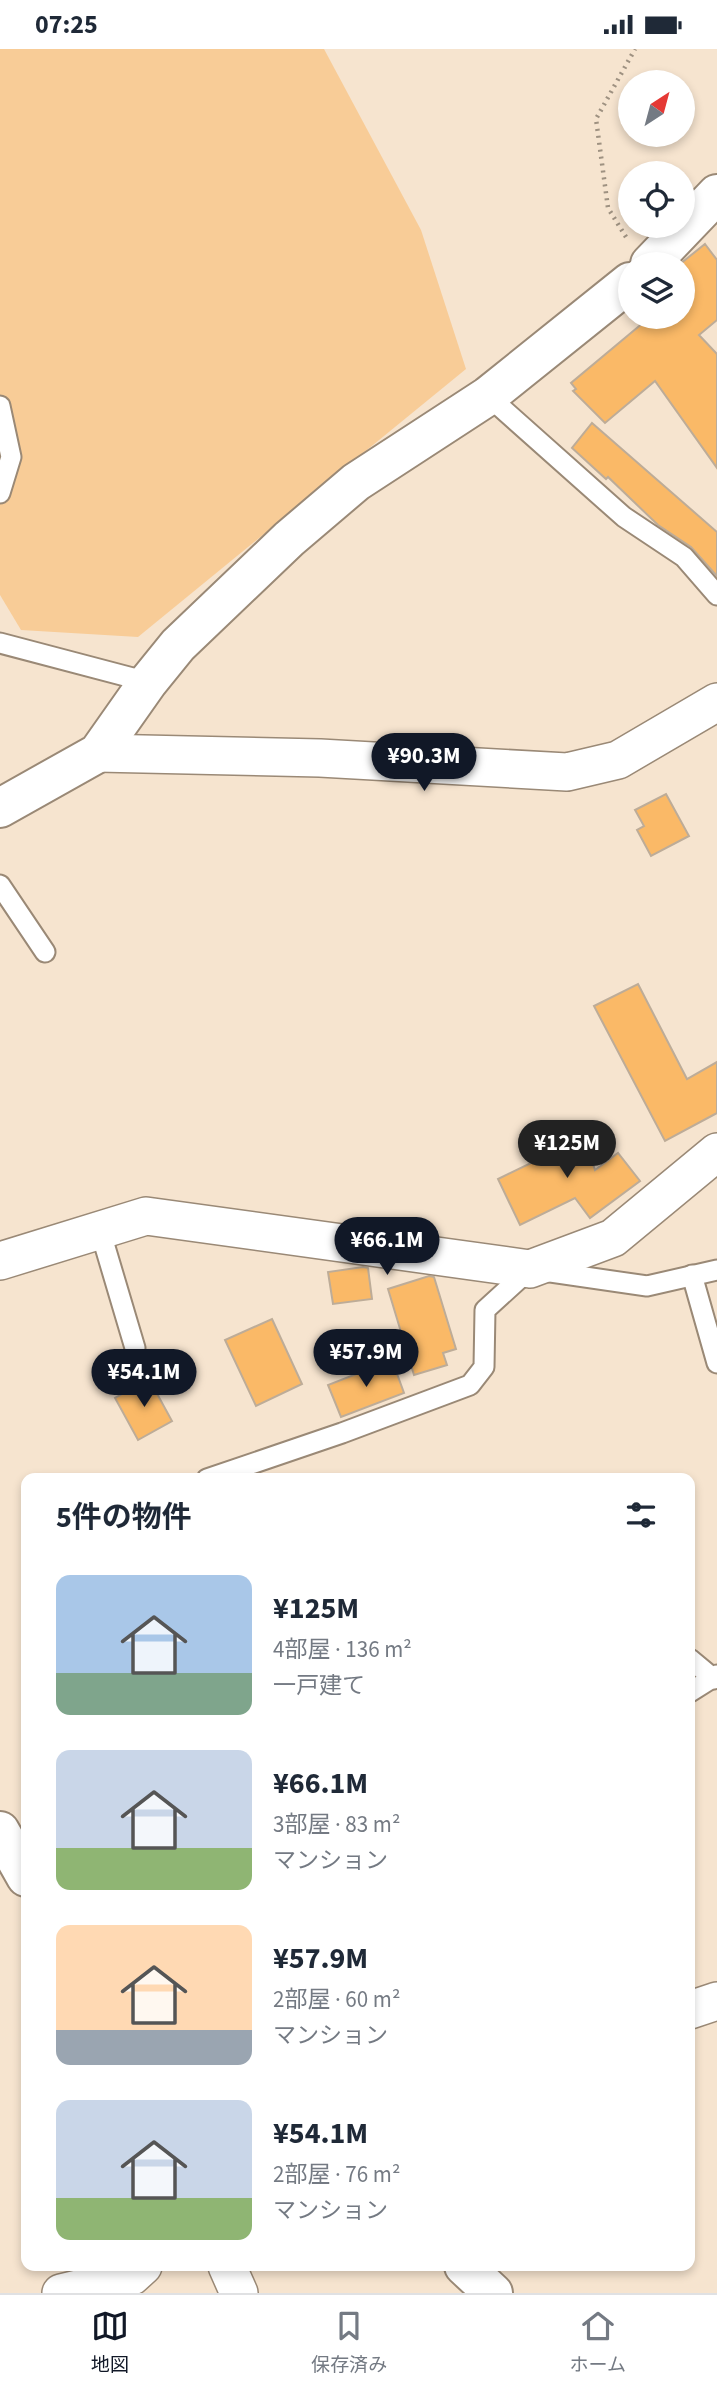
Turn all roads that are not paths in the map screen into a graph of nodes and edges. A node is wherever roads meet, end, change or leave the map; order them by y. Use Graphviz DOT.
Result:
graph roads {
  1 [pos="717,194"];
  2 [pos="641,252"];
  3 [pos="618,292"];
  4 [pos="488,396"];
  5 [pos="0,406"];
  6 [pos="0,493"];
  7 [pos="717,595"];
  8 [pos="0,643"];
  9 [pos="148,682"];
  10 [pos="717,702"];
  11 [pos="98,753"];
  12 [pos="0,808"];
  13 [pos="0,885"];
  14 [pos="45,952"];
  15 [pos="717,1152"];
  16 [pos="100,1230"];
  17 [pos="0,1261"];
  18 [pos="530,1269"];
  19 [pos="717,1270"];
  20 [pos="692,1275"];
  21 [pos="135,1348"];
  22 [pos="717,1363"];
  23 [pos="225,1473"];
  24 [pos="695,1663"];
  25 [pos="715,1677"];
  26 [pos="695,1689"];
  27 [pos="0,1831"];
  28 [pos="21,1868"];
  29 [pos="717,2001"];
  30 [pos="695,2008"];
  31 [pos="138,2271"];
  32 [pos="229,2271"];
  33 [pos="469,2271"];
  34 [pos="61,2293"];
  35 [pos="239,2293"];
  36 [pos="492,2293"];
  1 -- 2 [label="street"];
  3 -- 4 [label="street"];
  4 -- 7 [label="lane"];
  4 -- 9 [label="street"];
  5 -- 6 [label="lane"];
  8 -- 9 [label="lane"];
  9 -- 11 [label="street"];
  10 -- 11 [label="street"];
  11 -- 12 [label="street"];
  13 -- 14 [label="lane"];
  15 -- 18 [label="street"];
  16 -- 17 [label="street"];
  16 -- 18 [label="street"];
  16 -- 21 [label="lane"];
  18 -- 20 [label="lane"];
  18 -- 23 [label="lane"];
  19 -- 20 [label="lane"];
  20 -- 22 [label="lane"];
  24 -- 25 [label="lane"];
  25 -- 26 [label="lane"];
  27 -- 28 [label="street"];
  29 -- 30 [label="street"];
  31 -- 34 [label="street"];
  32 -- 35 [label="street"];
  33 -- 36 [label="street"];
}
